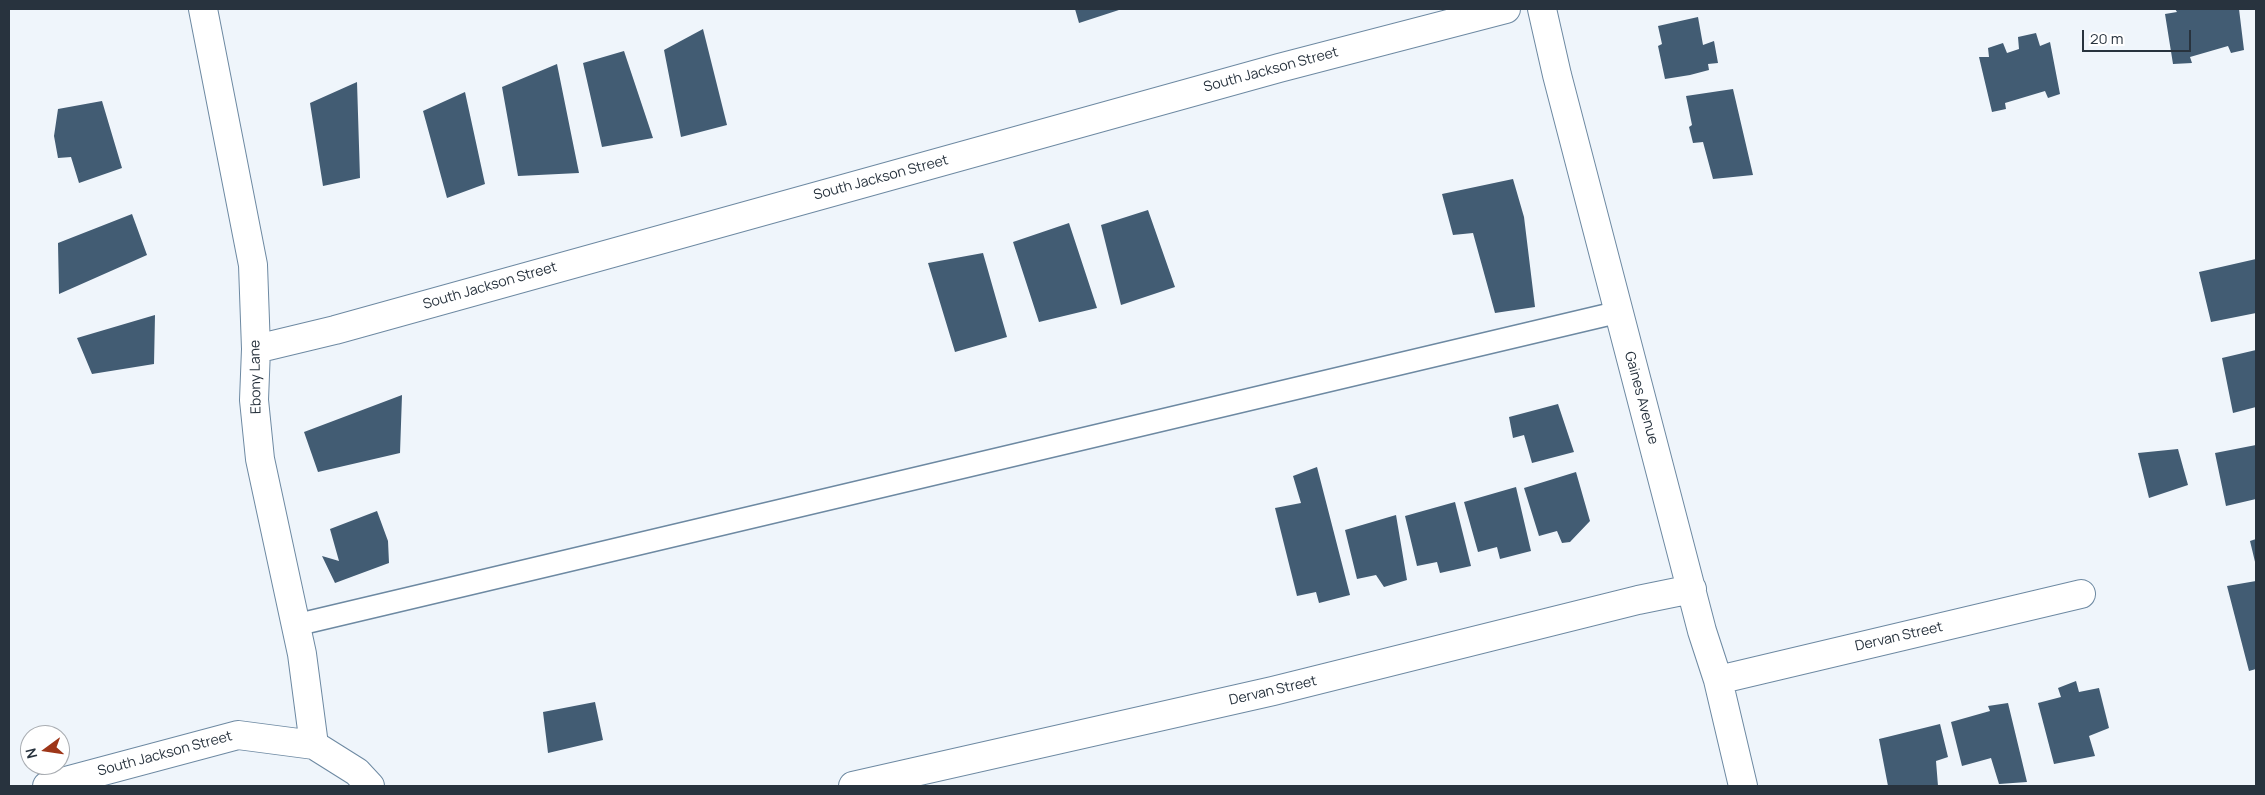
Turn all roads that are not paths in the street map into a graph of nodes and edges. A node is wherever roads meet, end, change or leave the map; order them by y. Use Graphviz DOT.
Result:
graph roads {
  1 [pos="203,9"];
  2 [pos="1506,9"];
  3 [pos="1542,9"];
  4 [pos="1619,312"];
  5 [pos="256,349"];
  6 [pos="1692,589"];
  7 [pos="2081,594"];
  8 [pos="296,625"];
  9 [pos="1718,680"];
  10 [pos="314,745"];
  11 [pos="47,786"];
  12 [pos="370,786"];
  13 [pos="853,786"];
  14 [pos="1743,786"];
  1 -- 5 [label="street, Ebony Lane"];
  2 -- 5 [label="street, South Jackson Street"];
  3 -- 4 [label="street, Gaines Avenue"];
  4 -- 6 [label="street, Gaines Avenue"];
  4 -- 8 [label="lane"];
  5 -- 8 [label="street, Ebony Lane"];
  6 -- 9 [label="street, Gaines Avenue"];
  6 -- 13 [label="street, Dervan Street"];
  7 -- 9 [label="street, Dervan Street"];
  8 -- 10 [label="street, Ebony Lane"];
  9 -- 14 [label="street, Gaines Avenue"];
  10 -- 11 [label="street, South Jackson Street"];
  10 -- 12 [label="street"];
}
